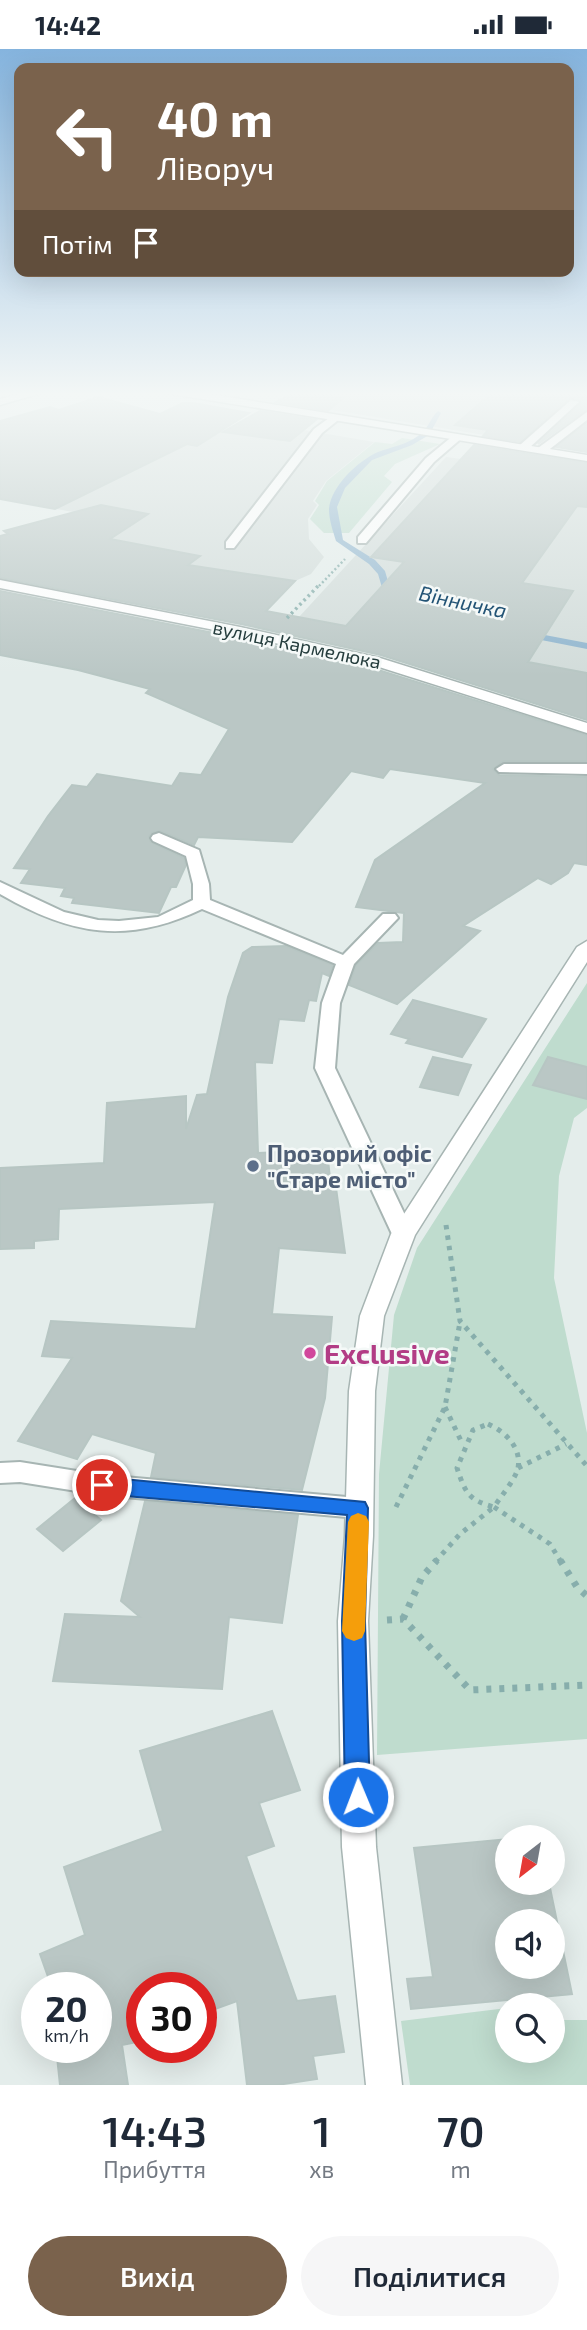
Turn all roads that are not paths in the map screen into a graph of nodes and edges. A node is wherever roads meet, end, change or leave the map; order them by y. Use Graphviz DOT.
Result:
graph roads {
  1 [pos="276,486"];
  2 [pos="408,486"];
  3 [pos="362,540"];
  4 [pos="230,545"];
  5 [pos="0,584"];
  6 [pos="587,728"];
  7 [pos="504,769"];
  8 [pos="587,769"];
  9 [pos="159,838"];
  10 [pos="0,887"];
  11 [pos="202,902"];
  12 [pos="388,918"];
  13 [pos="587,947"];
  14 [pos="346,962"];
  15 [pos="403,1234"];
  16 [pos="0,1473"];
  17 [pos="358,1508"];
  18 [pos="384,2085"];
  1 -- 4 [label="lane"];
  2 -- 3 [label="lane"];
  5 -- 6 [label="street, вулиця Кармелюка"];
  7 -- 8 [label="lane"];
  9 -- 11 [label="lane"];
  10 -- 11 [label="lane"];
  11 -- 14 [label="lane"];
  12 -- 14 [label="lane"];
  13 -- 15 [label="street"];
  14 -- 15 [label="lane"];
  15 -- 17 [label="street"];
  16 -- 17 [label="lane"];
  17 -- 18 [label="street"];
}
